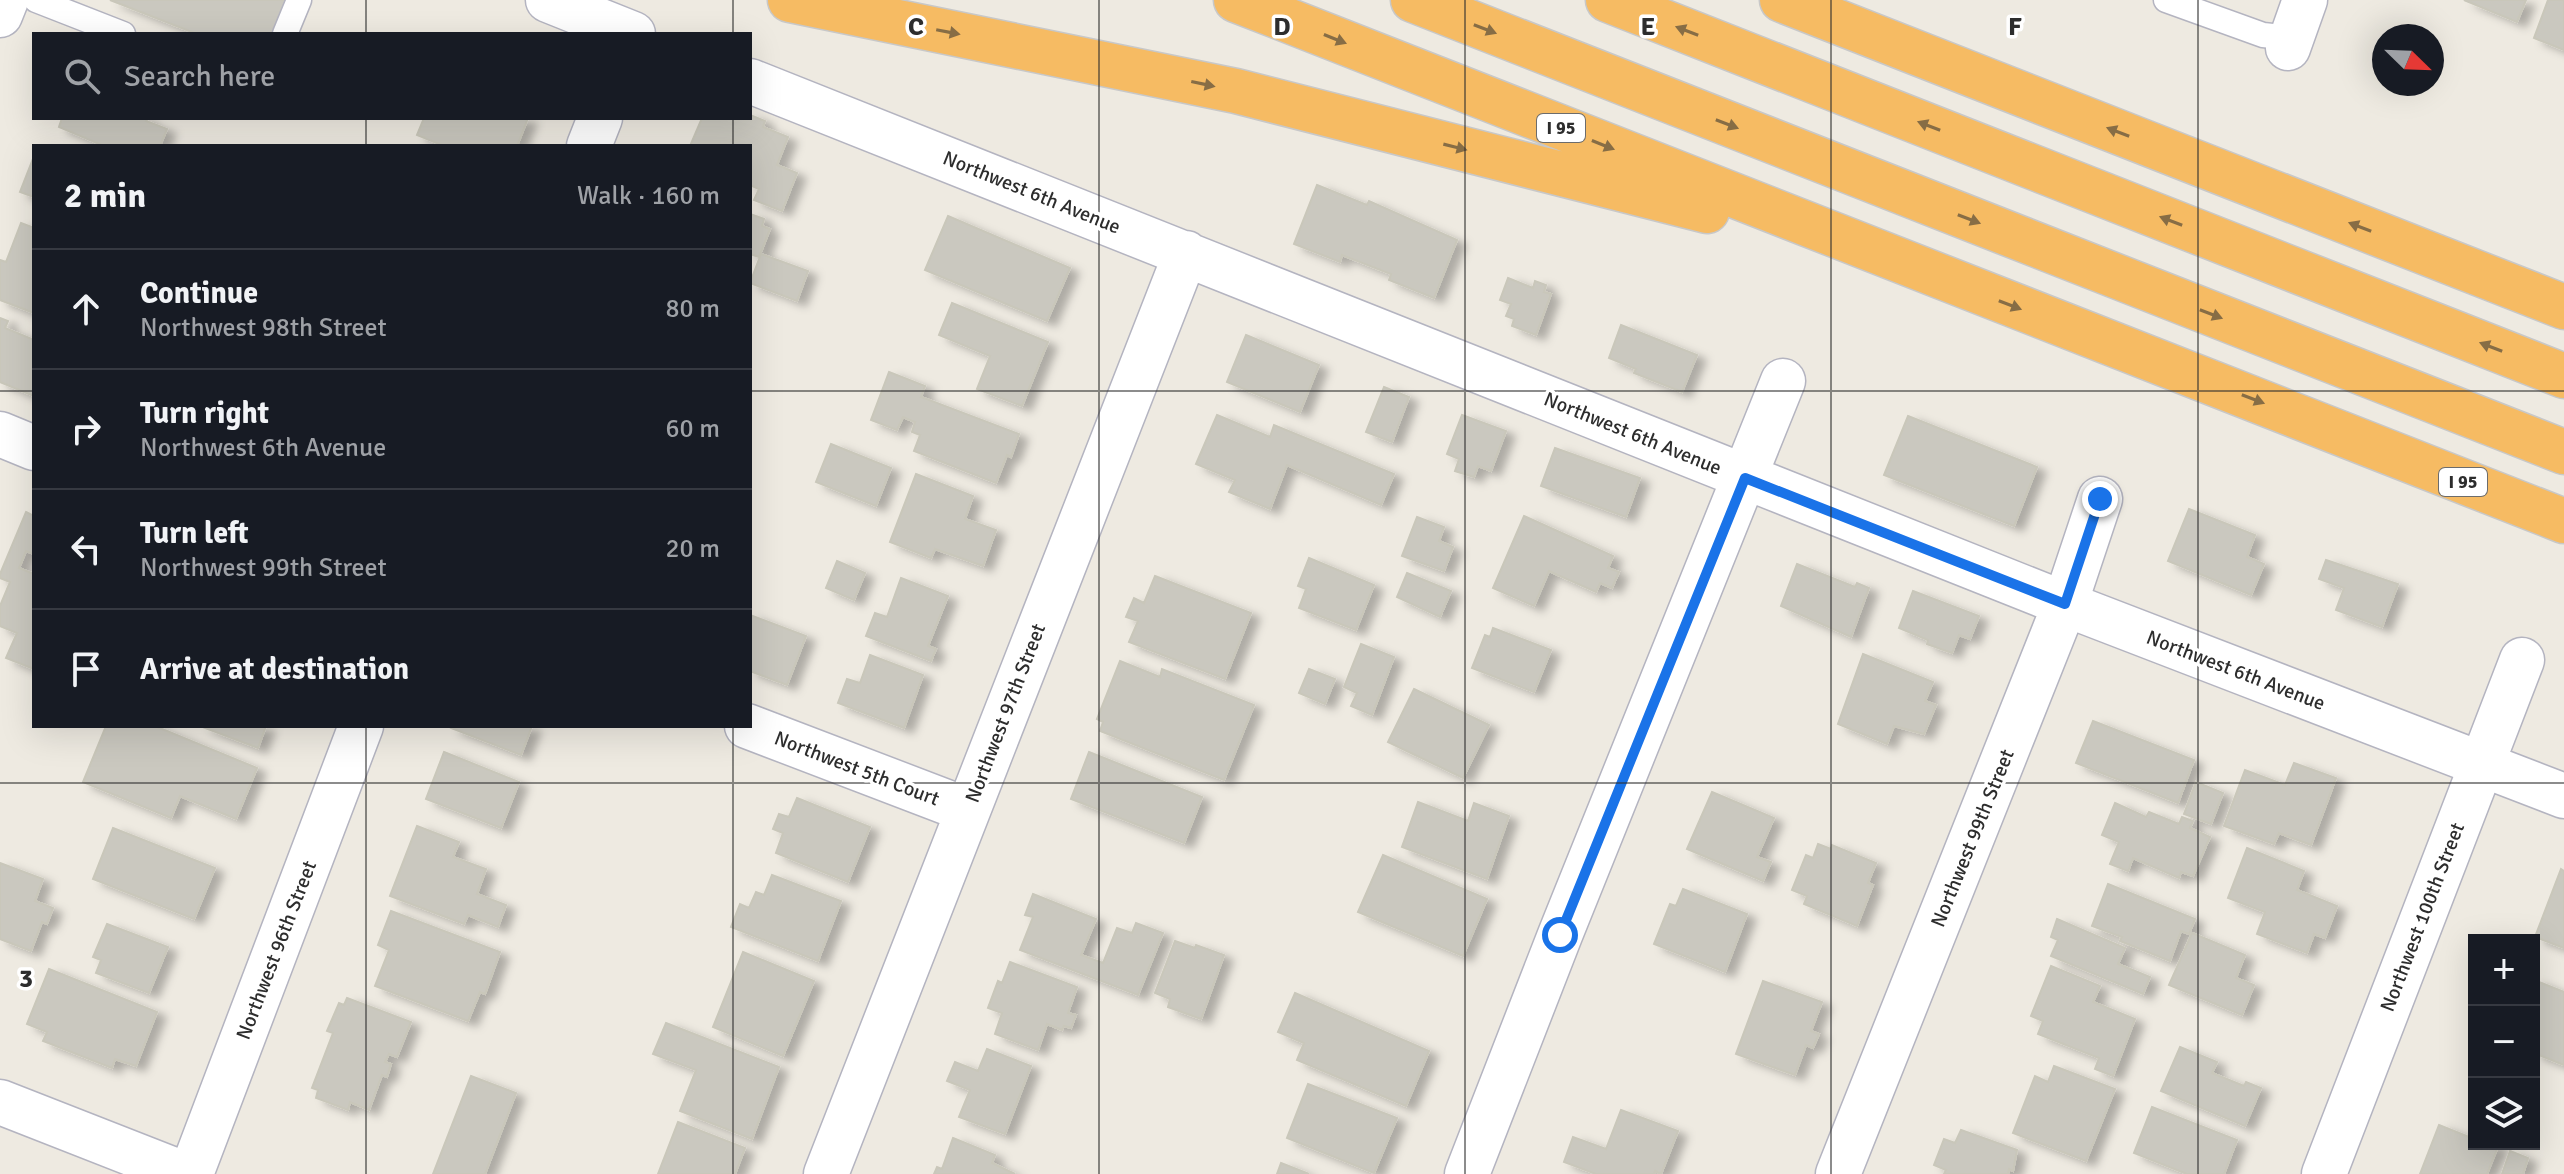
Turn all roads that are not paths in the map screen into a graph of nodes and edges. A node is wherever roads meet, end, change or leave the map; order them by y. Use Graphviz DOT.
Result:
graph roads {
  1 [pos="6,0"];
  2 [pos="36,0"];
  3 [pos="299,0"];
  4 [pos="548,0"];
  5 [pos="790,0"];
  6 [pos="1236,0"];
  7 [pos="1413,0"];
  8 [pos="1608,0"];
  9 [pos="1782,0"];
  10 [pos="1829,0"];
  11 [pos="2166,0"];
  12 [pos="0,15"];
  13 [pos="2295,29"];
  14 [pos="118,32"];
  15 [pos="286,32"];
  16 [pos="628,32"];
  17 [pos="1966,73"];
  18 [pos="752,82"];
  19 [pos="599,120"];
  20 [pos="590,144"];
  21 [pos="1186,253"];
  22 [pos="2432,255"];
  23 [pos="1885,256"];
  24 [pos="2564,293"];
  25 [pos="2564,307"];
  26 [pos="2564,376"];
  27 [pos="1783,381"];
  28 [pos="0,434"];
  29 [pos="2362,442"];
  30 [pos="32,447"];
  31 [pos="2564,452"];
  32 [pos="1745,478"];
  33 [pos="2100,499"];
  34 [pos="2564,521"];
  35 [pos="2564,548"];
  36 [pos="2065,604"];
  37 [pos="2522,660"];
  38 [pos="360,728"];
  39 [pos="752,728"];
  40 [pos="2481,763"];
  41 [pos="2564,796"];
  42 [pos="967,810"];
  43 [pos="0,1102"];
  44 [pos="184,1174"];
  45 [pos="191,1174"];
  46 [pos="826,1174"];
  47 [pos="1467,1174"];
  48 [pos="1838,1174"];
  49 [pos="2324,1174"];
  1 -- 12 [label="street"];
  2 -- 14 [label="lane"];
  3 -- 15 [label="lane"];
  4 -- 16 [label="street"];
  5 -- 23 [label="highway, one-way"];
  6 -- 23 [label="highway, I 95, one-way"];
  7 -- 31 [label="highway, one-way"];
  26 -- 8 [label="highway, one-way"];
  9 -- 17 [label="highway"];
  10 -- 17 [label="highway"];
  11 -- 13 [label="lane"];
  22 -- 17 [label="highway, one-way"];
  18 -- 21 [label="street, Northwest 6th Avenue"];
  19 -- 20 [label="street"];
  21 -- 32 [label="street, Northwest 6th Avenue"];
  21 -- 42 [label="street, Northwest 97th Street"];
  22 -- 24 [label="highway"];
  22 -- 25 [label="highway"];
  23 -- 29 [label="highway, I 95, one-way"];
  27 -- 32 [label="street"];
  28 -- 30 [label="street"];
  29 -- 34 [label="highway, I 95"];
  29 -- 35 [label="highway"];
  32 -- 36 [label="street, Northwest 6th Avenue"];
  32 -- 47 [label="street"];
  33 -- 36 [label="street, Northwest 99th Street"];
  36 -- 40 [label="street, Northwest 6th Avenue"];
  36 -- 48 [label="street, Northwest 99th Street"];
  37 -- 40 [label="street, Northwest 100th Street"];
  38 -- 45 [label="street, Northwest 96th Street"];
  39 -- 42 [label="street, Northwest 5th Court"];
  40 -- 41 [label="street, Northwest 6th Avenue"];
  40 -- 49 [label="street, Northwest 100th Street"];
  42 -- 46 [label="street, Northwest 97th Street"];
  43 -- 44 [label="street"];
}
